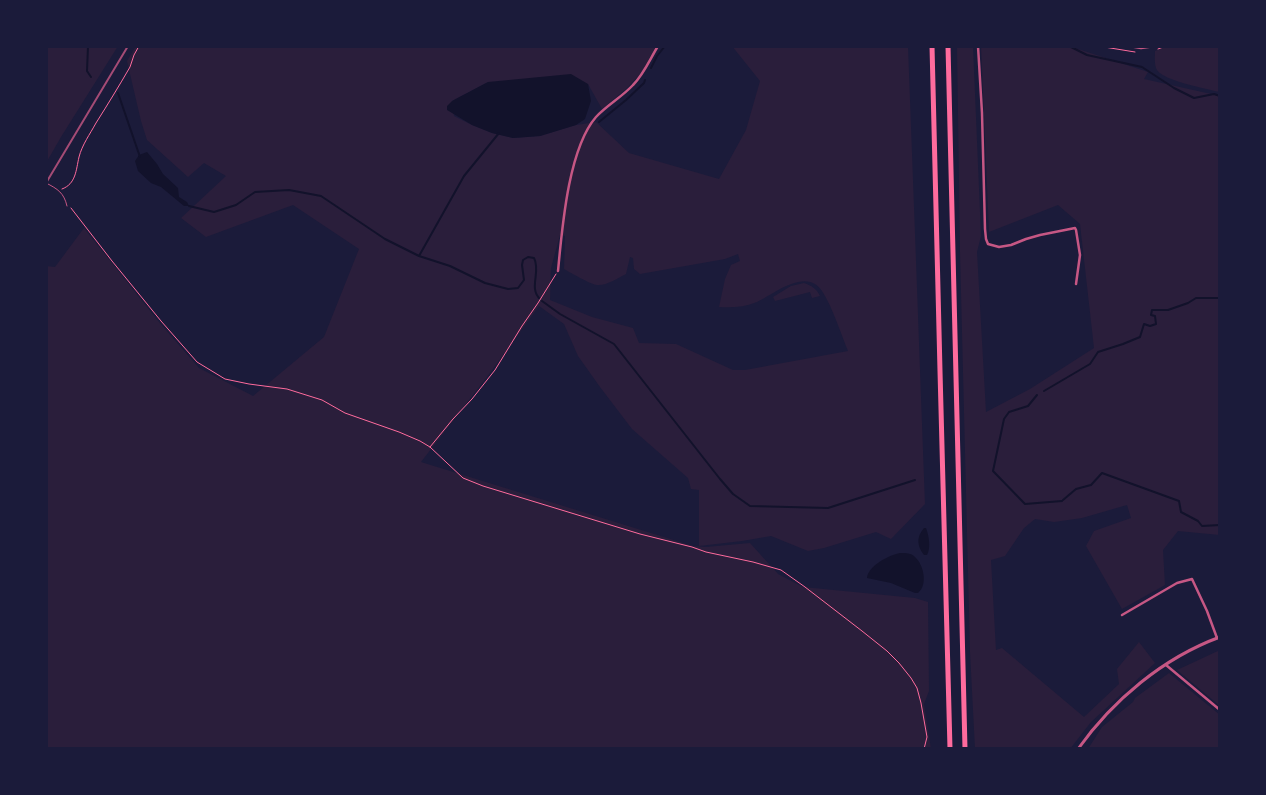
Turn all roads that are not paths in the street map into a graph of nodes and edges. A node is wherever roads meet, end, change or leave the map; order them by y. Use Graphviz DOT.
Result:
graph roads {
  1 [pos="658,46"];
  2 [pos="932,46"];
  3 [pos="948,46"];
  4 [pos="978,46"];
  5 [pos="1129,46"];
  6 [pos="1155,46"];
  7 [pos="46,184"];
  8 [pos="67,206"];
  9 [pos="558,271"];
  10 [pos="1076,284"];
  11 [pos="1122,615"];
  12 [pos="1218,637"];
  13 [pos="1166,664"];
  14 [pos="1220,710"];
  15 [pos="950,749"];
  16 [pos="965,749"];
  17 [pos="1078,749"];
  1 -- 9 [label="street"];
  2 -- 15 [label="highway"];
  3 -- 16 [label="highway"];
  4 -- 10 [label="street"];
  5 -- 6 [label="street"];
  7 -- 8 [label="lane"];
  11 -- 12 [label="street"];
  12 -- 13 [label="street"];
  13 -- 14 [label="street"];
  13 -- 17 [label="street"];
}
